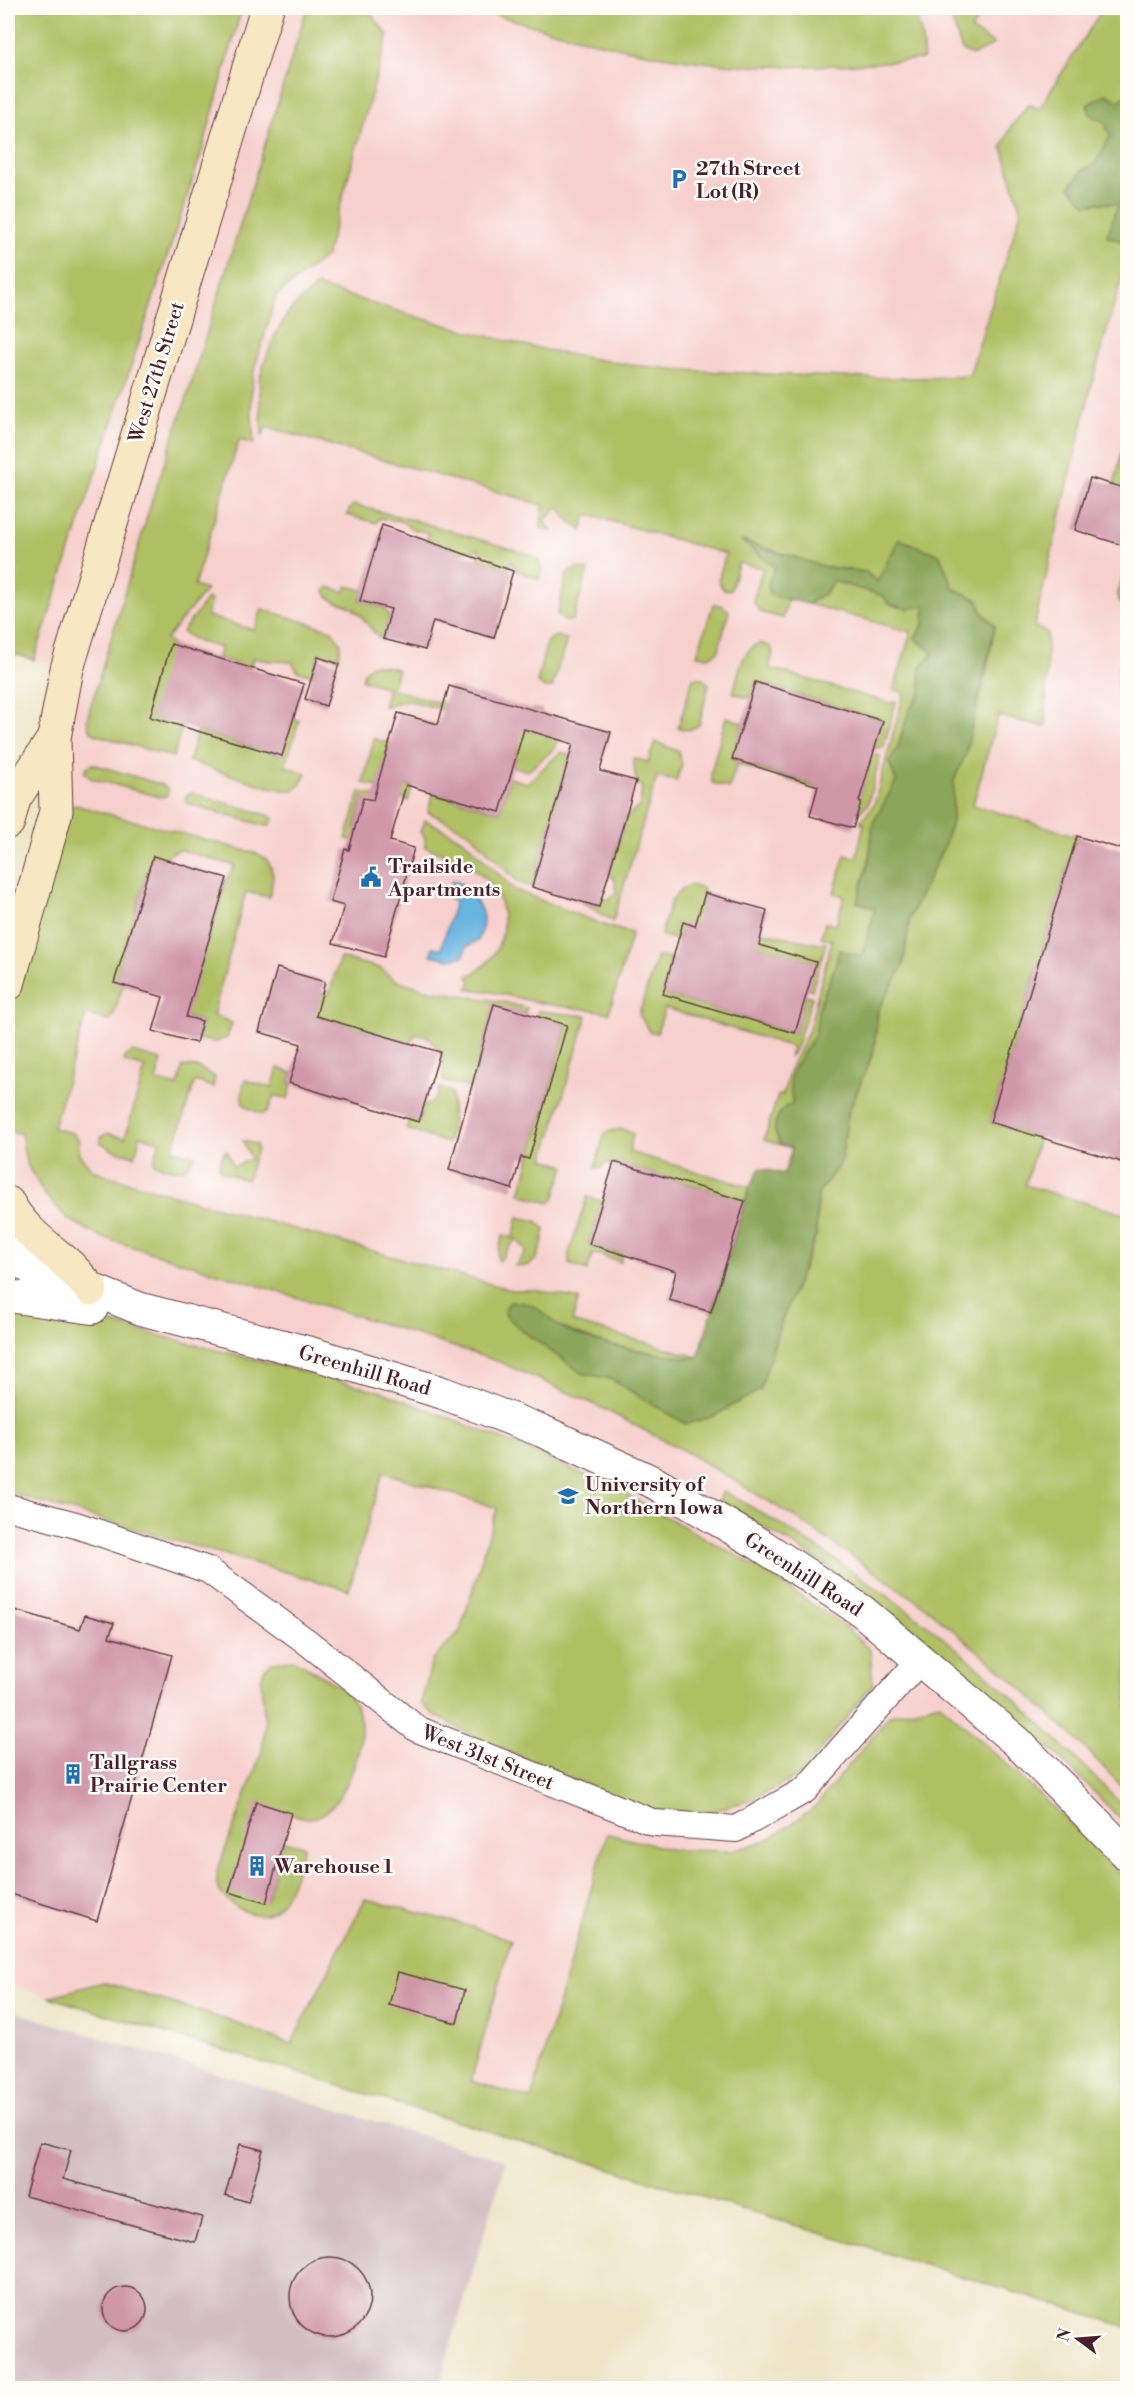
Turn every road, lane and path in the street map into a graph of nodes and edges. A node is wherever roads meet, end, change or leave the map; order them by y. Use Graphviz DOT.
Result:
graph roads {
  1 [pos="267,8"];
  2 [pos="54,738"];
  3 [pos="8,822"];
  4 [pos="8,984"];
  5 [pos="8,1203"];
  6 [pos="8,1252"];
  7 [pos="91,1289"];
  8 [pos="8,1296"];
  9 [pos="141,1309"];
  10 [pos="8,1507"];
  11 [pos="920,1660"];
  12 [pos="1128,1855"];
  1 -- 2 [label="main road, West 27th Street"];
  2 -- 3 [label="main road, West 27th Street"];
  2 -- 4 [label="main road, West 27th Street"];
  5 -- 7 [label="main road"];
  6 -- 7 [label="street, Greenhill Road"];
  7 -- 9 [label="street, Greenhill Road"];
  8 -- 9 [label="street, Greenhill Road"];
  9 -- 11 [label="street, Greenhill Road"];
  10 -- 11 [label="street, West 31st Street"];
  11 -- 12 [label="street, Greenhill Road"];
}
